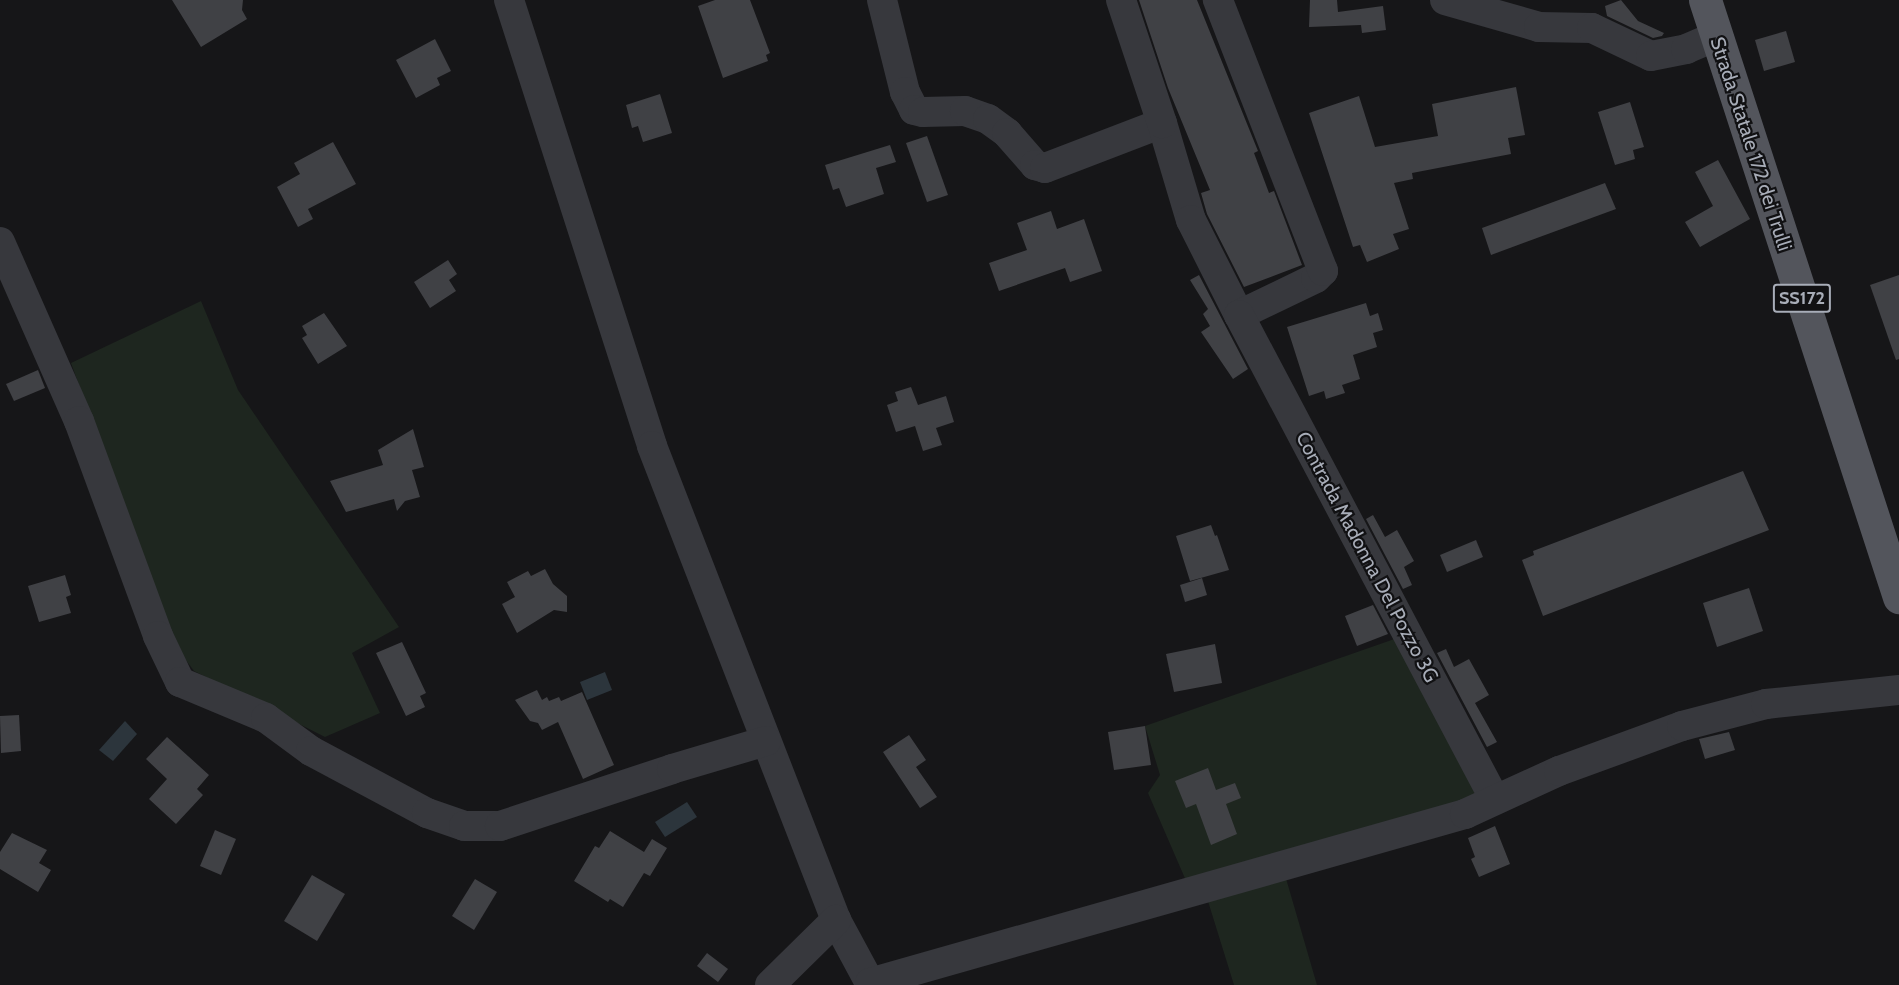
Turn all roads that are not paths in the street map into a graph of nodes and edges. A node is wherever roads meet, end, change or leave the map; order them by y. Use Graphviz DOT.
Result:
graph roads {
  1 [pos="509,0"];
  2 [pos="882,0"];
  3 [pos="1121,0"];
  4 [pos="1218,0"];
  5 [pos="1444,0"];
  6 [pos="1705,0"];
  7 [pos="1716,36"];
  8 [pos="1162,123"];
  9 [pos="0,242"];
  10 [pos="1239,315"];
  11 [pos="1899,597"];
  12 [pos="1899,690"];
  13 [pos="766,741"];
  14 [pos="1495,800"];
  15 [pos="836,920"];
  16 [pos="871,984"];
  17 [pos="770,985"];
  1 -- 13 [label="street"];
  2 -- 8 [label="street"];
  3 -- 8 [label="street, Contrada Madonna Del Pozzo 3G"];
  4 -- 10 [label="street"];
  5 -- 7 [label="street"];
  6 -- 7 [label="main road, Strada Statale 172 dei Trulli / SS172"];
  7 -- 11 [label="main road, Strada Statale 172 dei Trulli / SS172"];
  8 -- 10 [label="street, Contrada Madonna Del Pozzo 3G"];
  9 -- 13 [label="street"];
  10 -- 14 [label="street, Contrada Madonna Del Pozzo 3G"];
  12 -- 14 [label="street"];
  13 -- 15 [label="street"];
  14 -- 16 [label="street"];
  15 -- 16 [label="street"];
  15 -- 17 [label="street"];
}
